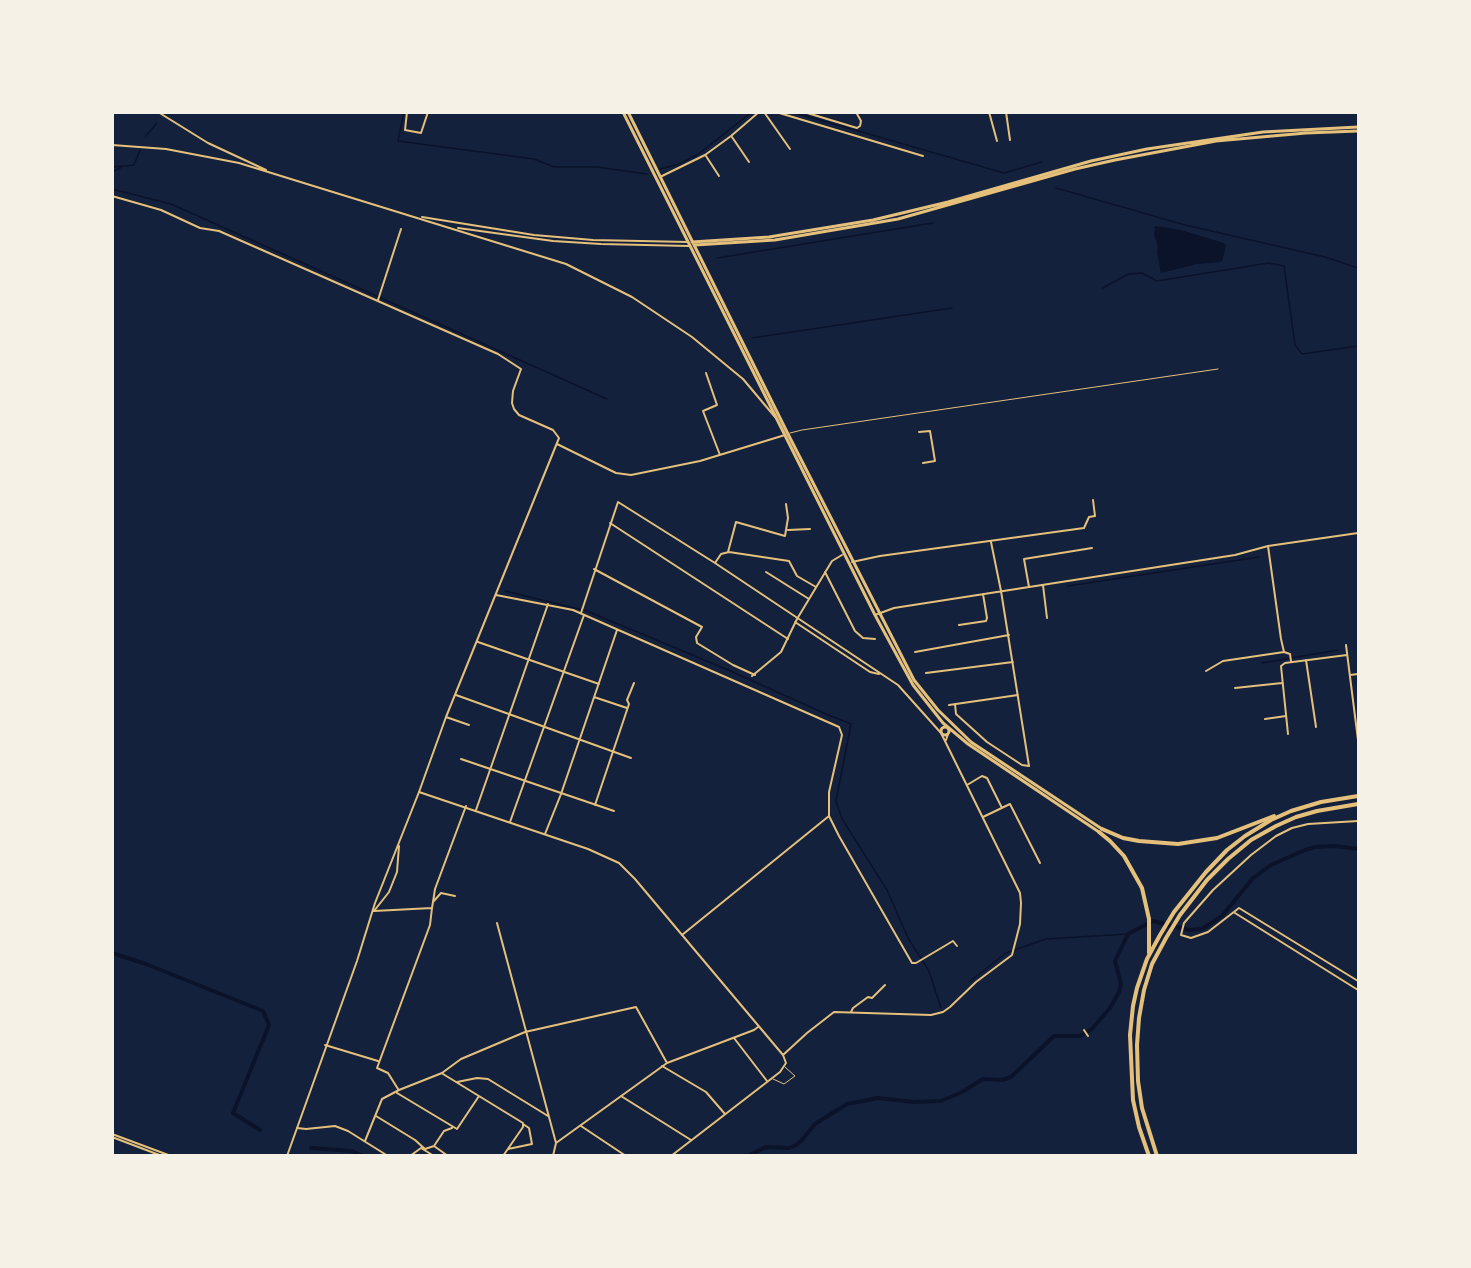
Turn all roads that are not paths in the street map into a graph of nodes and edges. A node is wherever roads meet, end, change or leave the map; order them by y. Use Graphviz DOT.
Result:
graph roads {
  1 [pos="158,112"];
  2 [pos="407,112"];
  3 [pos="428,112"];
  4 [pos="623,112"];
  5 [pos="628,112"];
  6 [pos="759,112"];
  7 [pos="764,112"];
  8 [pos="776,112"];
  9 [pos="804,112"];
  10 [pos="856,112"];
  11 [pos="990,112"];
  12 [pos="1006,112"];
  13 [pos="1359,129"];
  14 [pos="731,136"];
  15 [pos="1010,140"];
  16 [pos="998,141"];
  17 [pos="112,146"];
  18 [pos="790,149"];
  19 [pos="705,155"];
  20 [pos="923,156"];
  21 [pos="749,162"];
  22 [pos="277,175"];
  23 [pos="719,176"];
  24 [pos="660,177"];
  25 [pos="112,196"];
  26 [pos="412,216"];
  27 [pos="450,227"];
  28 [pos="401,229"];
  29 [pos="691,244"];
  30 [pos="378,301"];
  31 [pos="1218,369"];
  32 [pos="706,373"];
  33 [pos="780,424"];
  34 [pos="919,432"];
  35 [pos="786,434"];
  36 [pos="557,444"];
  37 [pos="720,455"];
  38 [pos="923,463"];
  39 [pos="1093,500"];
  40 [pos="786,504"];
  41 [pos="610,523"];
  42 [pos="788,530"];
  43 [pos="810,530"];
  44 [pos="1359,533"];
  45 [pos="992,542"];
  46 [pos="1268,546"];
  47 [pos="1092,548"];
  48 [pos="728,552"];
  49 [pos="842,555"];
  50 [pos="851,562"];
  51 [pos="715,563"];
  52 [pos="594,569"];
  53 [pos="766,572"];
  54 [pos="825,572"];
  55 [pos="1042,585"];
  56 [pos="1029,587"];
  57 [pos="816,588"];
  58 [pos="1002,591"];
  59 [pos="982,594"];
  60 [pos="496,595"];
  61 [pos="809,599"];
  62 [pos="548,604"];
  63 [pos="582,614"];
  64 [pos="877,614"];
  65 [pos="1047,618"];
  66 [pos="796,620"];
  67 [pos="959,626"];
  68 [pos="616,630"];
  69 [pos="1009,635"];
  70 [pos="788,639"];
  71 [pos="875,639"];
  72 [pos="478,642"];
  73 [pos="1346,645"];
  74 [pos="915,651"];
  75 [pos="1284,652"];
  76 [pos="1347,655"];
  77 [pos="530,659"];
  78 [pos="1306,660"];
  79 [pos="1013,662"];
  80 [pos="1291,662"];
  81 [pos="1206,671"];
  82 [pos="564,672"];
  83 [pos="926,673"];
  84 [pos="1359,674"];
  85 [pos="1350,675"];
  86 [pos="634,683"];
  87 [pos="1282,683"];
  88 [pos="599,684"];
  89 [pos="1235,688"];
  90 [pos="456,694"];
  91 [pos="1018,695"];
  92 [pos="594,697"];
  93 [pos="955,704"];
  94 [pos="949,705"];
  95 [pos="1359,707"];
  96 [pos="627,708"];
  97 [pos="1354,708"];
  98 [pos="511,714"];
  99 [pos="1286,716"];
  100 [pos="446,717"];
  101 [pos="1265,719"];
  102 [pos="945,721"];
  103 [pos="470,725"];
  104 [pos="545,726"];
  105 [pos="935,727"];
  106 [pos="1316,728"];
  107 [pos="947,729"];
  108 [pos="955,731"];
  109 [pos="941,734"];
  110 [pos="1288,734"];
  111 [pos="580,739"];
  112 [pos="1359,740"];
  113 [pos="946,743"];
  114 [pos="613,752"];
  115 [pos="631,758"];
  116 [pos="461,759"];
  117 [pos="491,770"];
  118 [pos="526,782"];
  119 [pos="967,785"];
  120 [pos="419,792"];
  121 [pos="561,794"];
  122 [pos="1359,796"];
  123 [pos="1359,804"];
  124 [pos="595,805"];
  125 [pos="466,806"];
  126 [pos="1002,808"];
  127 [pos="476,810"];
  128 [pos="1291,811"];
  129 [pos="614,812"];
  130 [pos="829,816"];
  131 [pos="983,818"];
  132 [pos="1359,820"];
  133 [pos="510,822"];
  134 [pos="1101,831"];
  135 [pos="545,834"];
  136 [pos="399,843"];
  137 [pos="1040,862"];
  138 [pos="455,896"];
  139 [pos="433,902"];
  140 [pos="432,908"];
  141 [pos="374,911"];
  142 [pos="1235,913"];
  143 [pos="497,923"];
  144 [pos="682,936"];
  145 [pos="957,946"];
  146 [pos="1149,954"];
  147 [pos="1359,981"];
  148 [pos="885,985"];
  149 [pos="1359,990"];
  150 [pos="851,1012"];
  151 [pos="758,1027"];
  152 [pos="1084,1030"];
  153 [pos="525,1032"];
  154 [pos="1088,1036"];
  155 [pos="733,1038"];
  156 [pos="325,1045"];
  157 [pos="783,1055"];
  158 [pos="378,1061"];
  159 [pos="667,1063"];
  160 [pos="662,1066"];
  161 [pos="785,1067"];
  162 [pos="442,1073"];
  163 [pos="771,1079"];
  164 [pos="767,1081"];
  165 [pos="457,1082"];
  166 [pos="397,1091"];
  167 [pos="479,1096"];
  168 [pos="621,1096"];
  169 [pos="725,1114"];
  170 [pos="376,1116"];
  171 [pos="548,1116"];
  172 [pos="522,1123"];
  173 [pos="579,1126"];
  174 [pos="297,1128"];
  175 [pos="453,1128"];
  176 [pos="112,1135"];
  177 [pos="691,1140"];
  178 [pos="364,1141"];
  179 [pos="555,1143"];
  180 [pos="434,1146"];
  181 [pos="425,1149"];
  182 [pos="507,1149"];
  183 [pos="162,1155"];
  184 [pos="171,1155"];
  185 [pos="287,1155"];
  186 [pos="388,1155"];
  187 [pos="410,1155"];
  188 [pos="434,1155"];
  189 [pos="448,1155"];
  190 [pos="503,1155"];
  191 [pos="553,1155"];
  192 [pos="626,1155"];
  193 [pos="670,1155"];
  194 [pos="1149,1155"];
  195 [pos="1156,1155"];
  1 -- 22 [label="street"];
  2 -- 3 [label="street"];
  4 -- 29 [label="main road"];
  5 -- 24 [label="main road"];
  6 -- 14 [label="street"];
  7 -- 18 [label="street"];
  8 -- 20 [label="street"];
  9 -- 10 [label="street"];
  11 -- 16 [label="street"];
  12 -- 15 [label="street"];
  13 -- 29 [label="main road"];
  14 -- 19 [label="street"];
  14 -- 21 [label="street"];
  17 -- 22 [label="street"];
  19 -- 23 [label="street"];
  19 -- 24 [label="street"];
  22 -- 26 [label="street"];
  24 -- 29 [label="main road"];
  25 -- 30 [label="street"];
  26 -- 27 [label="street"];
  26 -- 29 [label="street"];
  27 -- 29 [label="street"];
  27 -- 33 [label="street"];
  28 -- 30 [label="street"];
  29 -- 33 [label="main road"];
  29 -- 35 [label="main road"];
  30 -- 36 [label="street"];
  31 -- 35 [label="lane"];
  32 -- 37 [label="street"];
  33 -- 35 [label="main road"];
  34 -- 38 [label="street"];
  35 -- 37 [label="street"];
  35 -- 50 [label="main road"];
  36 -- 37 [label="street"];
  36 -- 60 [label="street"];
  39 -- 45 [label="street"];
  40 -- 42 [label="street"];
  41 -- 51 [label="street"];
  41 -- 52 [label="street"];
  41 -- 70 [label="street"];
  42 -- 43 [label="street"];
  42 -- 48 [label="street"];
  44 -- 46 [label="street"];
  45 -- 50 [label="street"];
  45 -- 58 [label="street"];
  46 -- 55 [label="street"];
  46 -- 75 [label="street"];
  47 -- 56 [label="street"];
  48 -- 51 [label="street"];
  48 -- 57 [label="street"];
  49 -- 54 [label="street"];
  50 -- 64 [label="main road"];
  51 -- 66 [label="street"];
  52 -- 63 [label="street"];
  52 -- 70 [label="street"];
  53 -- 61 [label="street"];
  54 -- 57 [label="street"];
  54 -- 71 [label="street"];
  55 -- 56 [label="street"];
  55 -- 65 [label="street"];
  56 -- 58 [label="street"];
  57 -- 61 [label="street"];
  58 -- 59 [label="street"];
  58 -- 69 [label="street"];
  59 -- 64 [label="street"];
  59 -- 67 [label="street"];
  60 -- 62 [label="street"];
  60 -- 72 [label="street"];
  61 -- 66 [label="street"];
  62 -- 63 [label="street"];
  62 -- 77 [label="street"];
  63 -- 68 [label="street"];
  63 -- 82 [label="street"];
  64 -- 102 [label="main road"];
  66 -- 70 [label="street"];
  66 -- 105 [label="street"];
  68 -- 88 [label="street"];
  68 -- 130 [label="street"];
  69 -- 74 [label="street"];
  69 -- 79 [label="street"];
  72 -- 77 [label="street"];
  72 -- 90 [label="street"];
  73 -- 76 [label="street"];
  75 -- 80 [label="street"];
  75 -- 81 [label="street"];
  76 -- 78 [label="street"];
  76 -- 85 [label="street"];
  77 -- 82 [label="street"];
  77 -- 98 [label="street"];
  78 -- 80 [label="street"];
  78 -- 106 [label="street"];
  79 -- 83 [label="street"];
  79 -- 91 [label="street"];
  80 -- 87 [label="street"];
  82 -- 88 [label="street"];
  82 -- 104 [label="street"];
  84 -- 85 [label="street"];
  85 -- 97 [label="street"];
  86 -- 96 [label="street"];
  87 -- 89 [label="street"];
  87 -- 99 [label="street"];
  88 -- 92 [label="street"];
  90 -- 98 [label="street"];
  90 -- 100 [label="street"];
  91 -- 93 [label="street"];
  91 -- 93 [label="street"];
  92 -- 96 [label="street"];
  92 -- 111 [label="street"];
  93 -- 94 [label="street"];
  95 -- 97 [label="street"];
  96 -- 114 [label="street"];
  97 -- 112 [label="street"];
  98 -- 104 [label="street"];
  98 -- 117 [label="street"];
  99 -- 101 [label="street"];
  99 -- 110 [label="street"];
  100 -- 103 [label="street"];
  100 -- 120 [label="street"];
  102 -- 107 [label="main road"];
  102 -- 108 [label="main road"];
  104 -- 111 [label="street"];
  104 -- 118 [label="street"];
  105 -- 107 [label="street"];
  105 -- 109 [label="street"];
  107 -- 108 [label="main road"];
  107 -- 108 [label="main road"];
  107 -- 109 [label="main road"];
  107 -- 109 [label="main road"];
  107 -- 113 [label="street"];
  108 -- 134 [label="main road"];
  109 -- 113 [label="street"];
  111 -- 114 [label="street"];
  111 -- 121 [label="street"];
  113 -- 119 [label="street"];
  114 -- 115 [label="street"];
  114 -- 124 [label="street"];
  116 -- 117 [label="street"];
  117 -- 118 [label="street"];
  117 -- 127 [label="street"];
  118 -- 121 [label="street"];
  118 -- 133 [label="street"];
  119 -- 126 [label="street"];
  119 -- 131 [label="street"];
  120 -- 125 [label="street"];
  120 -- 136 [label="street"];
  121 -- 124 [label="street"];
  121 -- 135 [label="street"];
  122 -- 128 [label="highway"];
  123 -- 195 [label="highway"];
  124 -- 129 [label="street"];
  125 -- 127 [label="street"];
  125 -- 139 [label="street"];
  126 -- 131 [label="street"];
  126 -- 137 [label="street"];
  127 -- 133 [label="street"];
  128 -- 134 [label="highway"];
  128 -- 146 [label="highway"];
  130 -- 144 [label="street"];
  130 -- 145 [label="street"];
  131 -- 150 [label="street"];
  132 -- 142 [label="street"];
  133 -- 135 [label="street"];
  134 -- 146 [label="highway"];
  135 -- 144 [label="street"];
  136 -- 141 [label="street"];
  136 -- 141 [label="street"];
  138 -- 139 [label="street"];
  139 -- 140 [label="street"];
  140 -- 141 [label="street"];
  140 -- 158 [label="street"];
  141 -- 156 [label="street"];
  142 -- 147 [label="street"];
  142 -- 149 [label="street"];
  143 -- 153 [label="street"];
  144 -- 151 [label="street"];
  146 -- 194 [label="highway"];
  148 -- 150 [label="street"];
  150 -- 157 [label="street"];
  151 -- 155 [label="street"];
  151 -- 157 [label="street"];
  152 -- 154 [label="street"];
  153 -- 159 [label="street"];
  153 -- 162 [label="street"];
  153 -- 171 [label="street"];
  155 -- 159 [label="street"];
  155 -- 164 [label="street"];
  156 -- 158 [label="street"];
  156 -- 174 [label="street"];
  157 -- 161 [label="street"];
  158 -- 166 [label="street"];
  159 -- 160 [label="street"];
  160 -- 168 [label="street"];
  160 -- 169 [label="street"];
  161 -- 163 [label="street"];
  161 -- 163 [label="lane"];
  162 -- 165 [label="street"];
  162 -- 166 [label="street"];
  163 -- 164 [label="street"];
  164 -- 169 [label="street"];
  165 -- 167 [label="street"];
  165 -- 171 [label="street"];
  166 -- 170 [label="street"];
  166 -- 175 [label="street"];
  167 -- 172 [label="street"];
  167 -- 175 [label="street"];
  168 -- 173 [label="street"];
  168 -- 177 [label="street"];
  169 -- 177 [label="street"];
  170 -- 178 [label="street"];
  170 -- 181 [label="street"];
  171 -- 179 [label="street"];
  172 -- 182 [label="street"];
  172 -- 182 [label="street"];
  173 -- 179 [label="street"];
  173 -- 192 [label="street"];
  174 -- 178 [label="street"];
  174 -- 185 [label="street"];
  175 -- 180 [label="street"];
  176 -- 183 [label="street"];
  176 -- 184 [label="street"];
  177 -- 193 [label="street"];
  178 -- 186 [label="street"];
  179 -- 191 [label="street"];
  180 -- 181 [label="street"];
  180 -- 189 [label="street"];
  181 -- 187 [label="street"];
  181 -- 188 [label="street"];
  182 -- 190 [label="street"];
}
